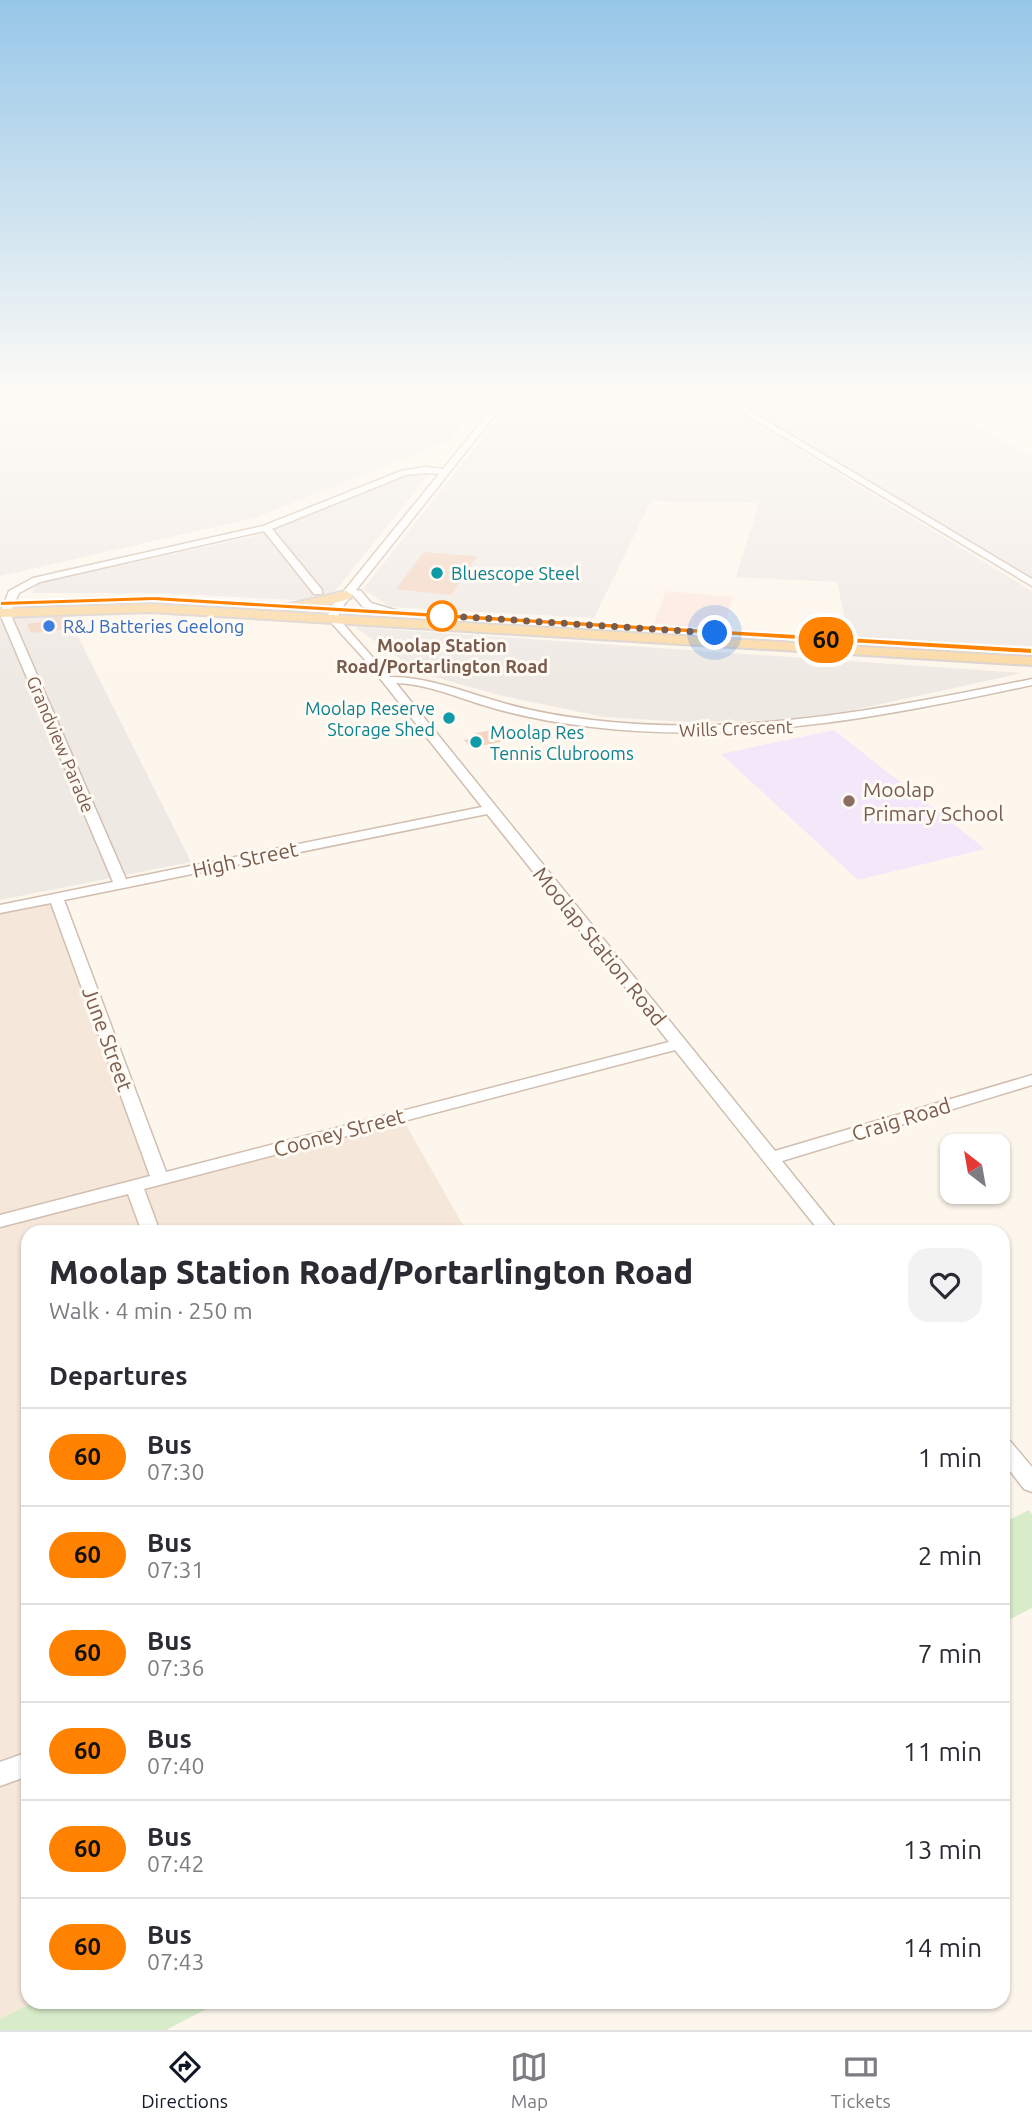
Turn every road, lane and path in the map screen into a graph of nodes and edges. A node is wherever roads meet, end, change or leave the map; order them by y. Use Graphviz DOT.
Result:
graph roads {
  1 [pos="349,495"];
  2 [pos="428,495"];
  3 [pos="884,495"];
  4 [pos="266,528"];
  5 [pos="1032,583"];
  6 [pos="21,587"];
  7 [pos="0,589"];
  8 [pos="318,592"];
  9 [pos="343,607"];
  10 [pos="4,608"];
  11 [pos="389,617"];
  12 [pos="355,635"];
  13 [pos="1032,651"];
  14 [pos="371,660"];
  15 [pos="1032,661"];
  16 [pos="1032,682"];
  17 [pos="390,685"];
  18 [pos="490,809"];
  19 [pos="121,885"];
  20 [pos="56,898"];
  21 [pos="0,909"];
  22 [pos="679,1044"];
  23 [pos="1032,1080"];
  24 [pos="771,1158"];
  25 [pos="160,1179"];
  26 [pos="134,1186"];
  27 [pos="0,1221"];
  28 [pos="148,1225"];
  29 [pos="824,1225"];
  30 [pos="1010,1455"];
  31 [pos="1029,1475"];
  32 [pos="21,1766"];
  33 [pos="0,1774"];
  1 -- 4 [label="street"];
  2 -- 9 [label="street"];
  3 -- 5 [label="street"];
  4 -- 6 [label="street"];
  4 -- 8 [label="street"];
  6 -- 7 [label="street"];
  6 -- 10 [label="street"];
  9 -- 10 [label="main road"];
  9 -- 10 [label="main road"];
  9 -- 11 [label="main road"];
  9 -- 12 [label="street, Moolap Station Road"];
  9 -- 14 [label="street, Moolap Station Road"];
  10 -- 19 [label="street, Grandview Parade"];
  11 -- 12 [label="main road"];
  11 -- 13 [label="main road"];
  11 -- 15 [label="main road"];
  12 -- 14 [label="street, Moolap Station Road"];
  14 -- 17 [label="street, Moolap Station Road"];
  16 -- 17 [label="street, Wills Crescent"];
  17 -- 18 [label="street, Moolap Station Road"];
  18 -- 19 [label="street, High Street"];
  18 -- 22 [label="street, Moolap Station Road"];
  19 -- 20 [label="street, High Street"];
  20 -- 21 [label="street, High Street"];
  20 -- 25 [label="street, June Street"];
  22 -- 24 [label="street, Moolap Station Road"];
  22 -- 25 [label="street, Cooney Street"];
  23 -- 24 [label="street, Craig Road"];
  24 -- 29 [label="street, Moolap Station Road"];
  25 -- 26 [label="street, Cooney Street"];
  26 -- 27 [label="street, Cooney Street"];
  26 -- 28 [label="street"];
  30 -- 31 [label="street"];
  32 -- 33 [label="street"];
}
